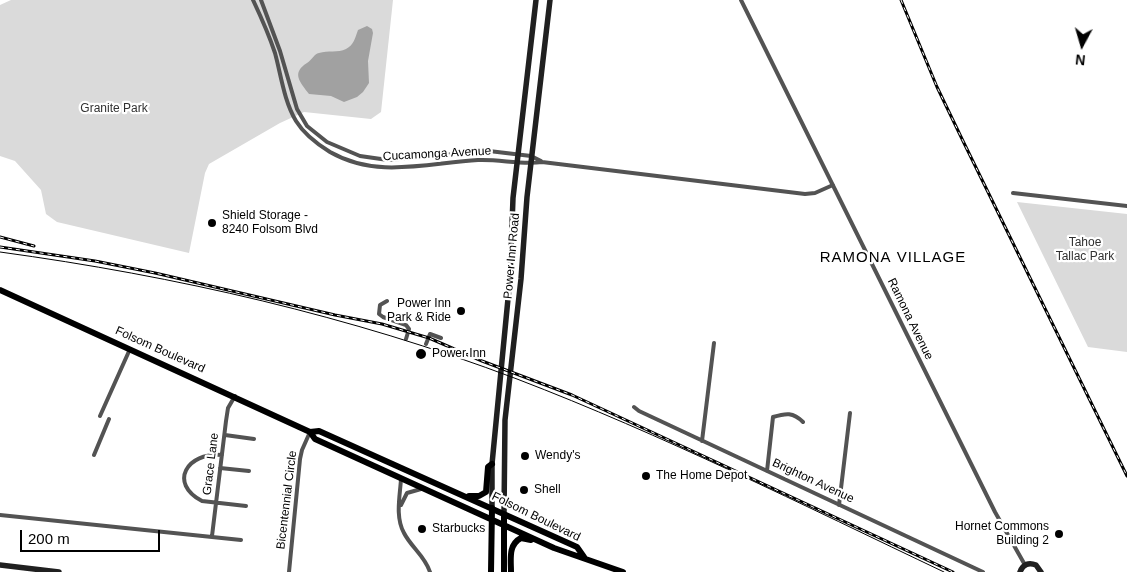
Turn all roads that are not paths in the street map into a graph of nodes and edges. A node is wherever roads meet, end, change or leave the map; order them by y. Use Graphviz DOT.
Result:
graph roads {
  1 [pos="254,0"];
  2 [pos="260,0"];
  3 [pos="536,0"];
  4 [pos="550,0"];
  5 [pos="740,0"];
  6 [pos="518,154"];
  7 [pos="531,156"];
  8 [pos="517,162"];
  9 [pos="542,162"];
  10 [pos="530,164"];
  11 [pos="832,185"];
  12 [pos="1013,193"];
  13 [pos="1127,206"];
  14 [pos="0,290"];
  15 [pos="387,301"];
  16 [pos="441,338"];
  17 [pos="406,339"];
  18 [pos="714,343"];
  19 [pos="426,344"];
  20 [pos="130,349"];
  21 [pos="235,396"];
  22 [pos="634,407"];
  23 [pos="850,413"];
  24 [pos="100,416"];
  25 [pos="109,420"];
  26 [pos="802,422"];
  27 [pos="310,432"];
  28 [pos="224,435"];
  29 [pos="254,439"];
  30 [pos="702,441"];
  31 [pos="94,455"];
  32 [pos="222,455"];
  33 [pos="492,464"];
  34 [pos="220,468"];
  35 [pos="249,471"];
  36 [pos="767,471"];
  37 [pos="400,478"];
  38 [pos="424,488"];
  39 [pos="461,495"];
  40 [pos="216,502"];
  41 [pos="839,505"];
  42 [pos="246,506"];
  43 [pos="492,508"];
  44 [pos="399,510"];
  45 [pos="504,514"];
  46 [pos="0,515"];
  47 [pos="492,520"];
  48 [pos="504,525"];
  49 [pos="212,536"];
  50 [pos="241,540"];
  51 [pos="538,540"];
  52 [pos="584,557"];
  53 [pos="0,565"];
  54 [pos="1025,565"];
  55 [pos="59,572"];
  56 [pos="289,572"];
  57 [pos="430,572"];
  58 [pos="491,572"];
  59 [pos="504,572"];
  60 [pos="510,572"];
  61 [pos="623,572"];
  62 [pos="983,572"];
  63 [pos="1020,572"];
  64 [pos="1041,572"];
  1 -- 8 [label="street, Cucamonga Avenue"];
  2 -- 6 [label="street, Cucamonga Avenue"];
  3 -- 6 [label="main road, Power Inn Road"];
  4 -- 7 [label="main road, Power Inn Road"];
  5 -- 11 [label="street, Ramona Avenue"];
  6 -- 7 [label="street, Cucamonga Avenue"];
  6 -- 8 [label="main road, Power Inn Road"];
  7 -- 9 [label="street, Cucamonga Avenue"];
  7 -- 10 [label="main road, Power Inn Road"];
  8 -- 10 [label="street, Cucamonga Avenue"];
  8 -- 33 [label="main road, Power Inn Road"];
  9 -- 10 [label="street, Cucamonga Avenue"];
  9 -- 11 [label="street, Cucamonga Avenue"];
  10 -- 45 [label="main road, Power Inn Road"];
  11 -- 54 [label="street, Ramona Avenue"];
  12 -- 13 [label="street"];
  14 -- 20 [label="main road, Folsom Boulevard"];
  15 -- 17 [label="street"];
  16 -- 19 [label="street"];
  18 -- 30 [label="street"];
  20 -- 21 [label="main road, Folsom Boulevard"];
  20 -- 24 [label="street"];
  21 -- 27 [label="main road, Folsom Boulevard"];
  21 -- 28 [label="street, Grace Lane"];
  22 -- 30 [label="street, Brighton Avenue"];
  23 -- 41 [label="street"];
  25 -- 31 [label="street"];
  26 -- 36 [label="street"];
  27 -- 37 [label="main road, Folsom Boulevard"];
  27 -- 39 [label="main road, Folsom Boulevard"];
  27 -- 56 [label="street, Bicentennial Circle"];
  28 -- 29 [label="street"];
  28 -- 32 [label="street, Grace Lane"];
  30 -- 36 [label="street, Brighton Avenue"];
  32 -- 34 [label="street, Grace Lane"];
  32 -- 40 [label="street"];
  33 -- 39 [label="main road"];
  33 -- 43 [label="main road, Power Inn Road"];
  34 -- 35 [label="street"];
  34 -- 40 [label="street, Grace Lane"];
  36 -- 41 [label="street, Brighton Avenue"];
  37 -- 38 [label="main road, Folsom Boulevard"];
  37 -- 44 [label="street"];
  38 -- 44 [label="street"];
  38 -- 47 [label="main road, Folsom Boulevard"];
  39 -- 43 [label="main road, Folsom Boulevard"];
  40 -- 42 [label="street"];
  40 -- 49 [label="street, Grace Lane"];
  41 -- 62 [label="street, Brighton Avenue"];
  43 -- 45 [label="main road, Folsom Boulevard"];
  43 -- 47 [label="main road"];
  44 -- 57 [label="street"];
  45 -- 48 [label="main road"];
  45 -- 52 [label="main road, Folsom Boulevard"];
  46 -- 49 [label="street"];
  47 -- 48 [label="main road, Folsom Boulevard"];
  47 -- 58 [label="main road"];
  48 -- 51 [label="main road, Folsom Boulevard"];
  48 -- 59 [label="main road"];
  49 -- 50 [label="street"];
  51 -- 52 [label="main road, Folsom Boulevard"];
  51 -- 60 [label="main road"];
  52 -- 61 [label="main road, Folsom Boulevard"];
  53 -- 55 [label="main road"];
  54 -- 63 [label="main road"];
  54 -- 64 [label="main road"];
}
